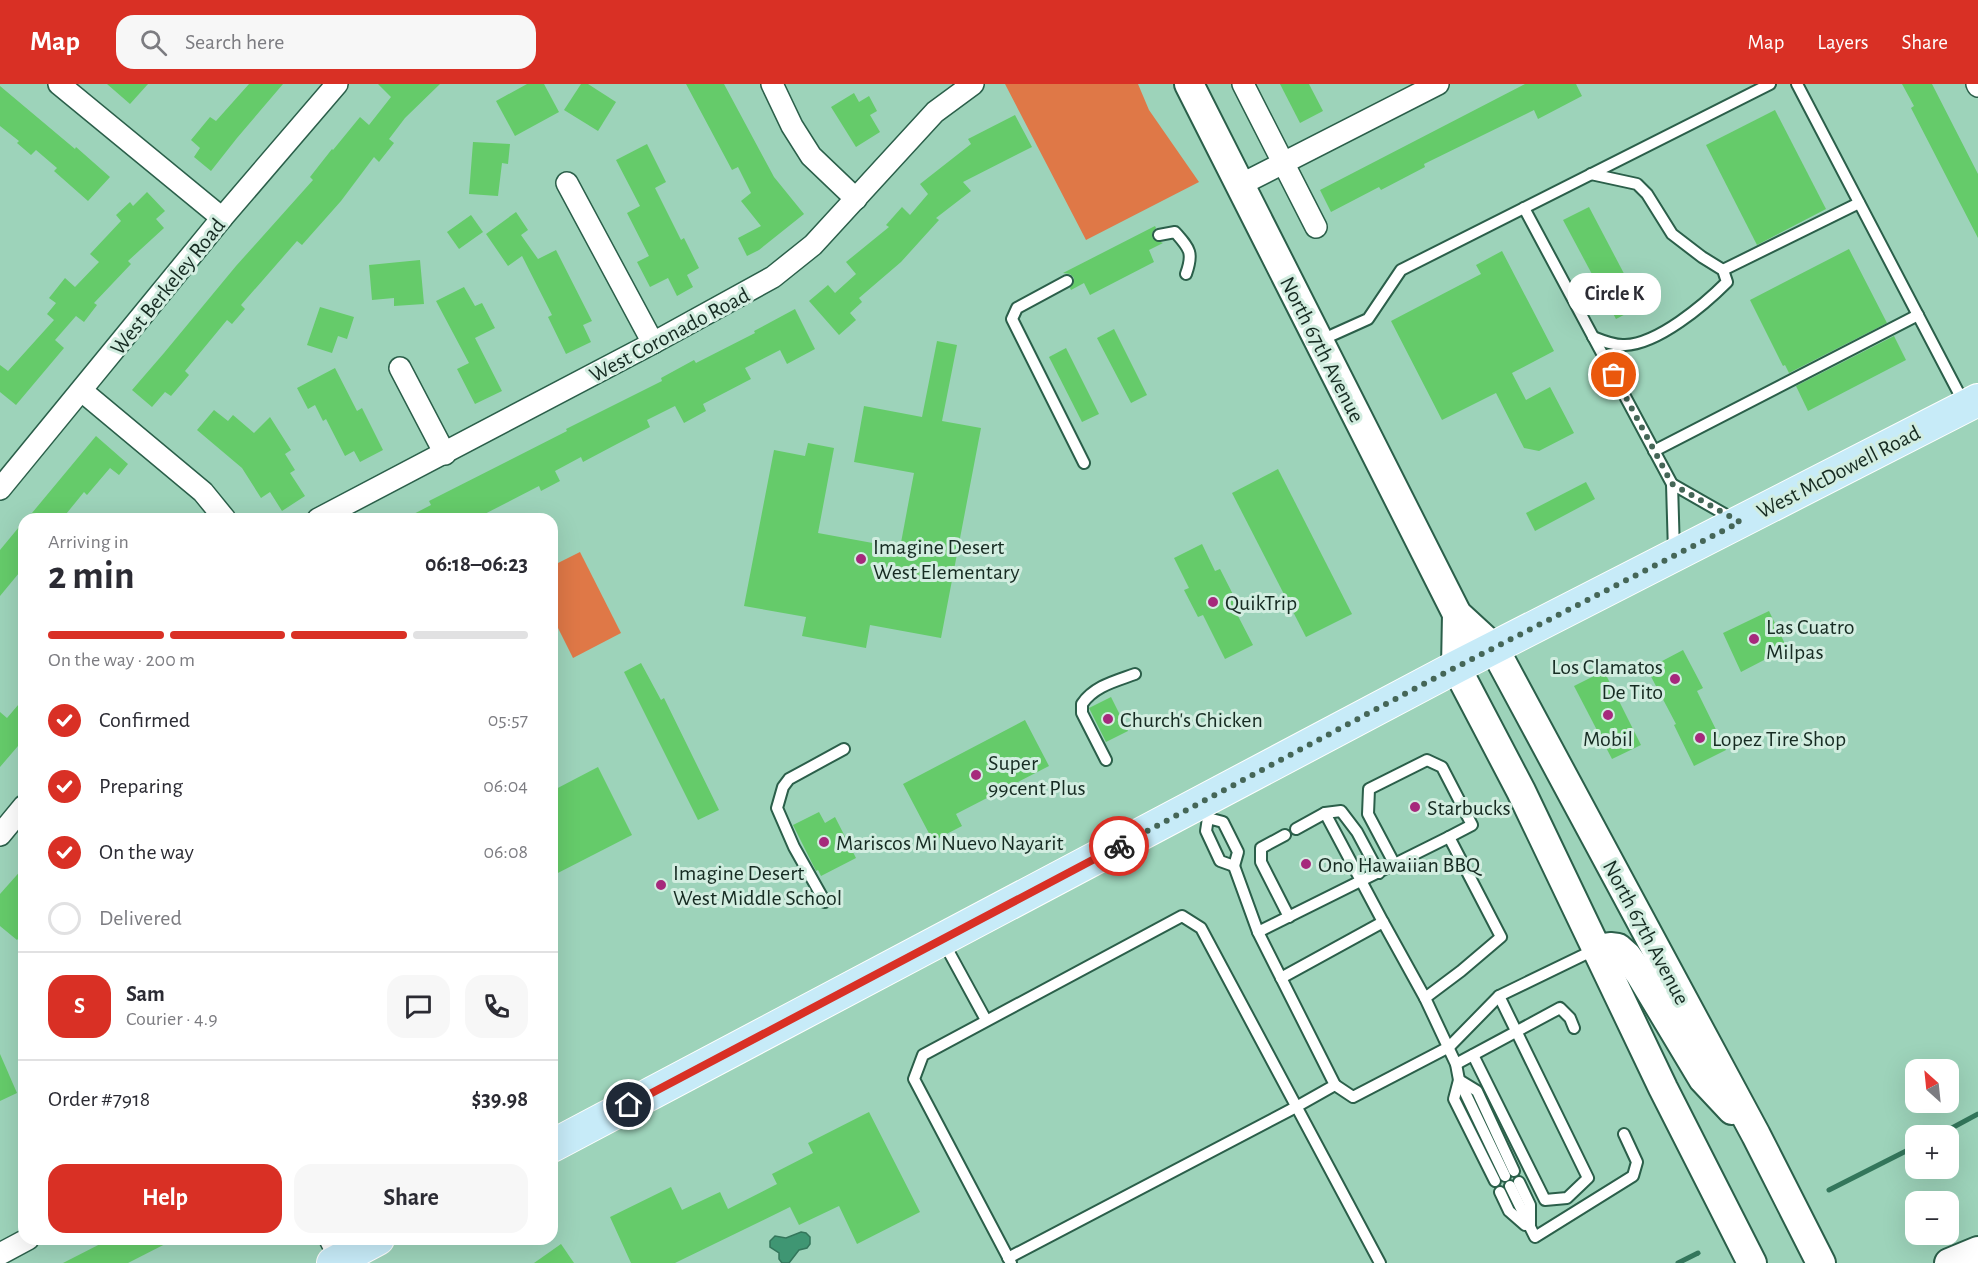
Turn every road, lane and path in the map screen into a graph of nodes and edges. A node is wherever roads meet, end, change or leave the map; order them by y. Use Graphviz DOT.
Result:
graph roads {
  1 [pos="59,84"];
  2 [pos="337,84"];
  3 [pos="772,84"];
  4 [pos="973,84"];
  5 [pos="1189,84"];
  6 [pos="1243,84"];
  7 [pos="1438,84"];
  8 [pos="1770,84"];
  9 [pos="1797,84"];
  10 [pos="1283,163"];
  11 [pos="1591,174"];
  12 [pos="567,183"];
  13 [pos="1240,185"];
  14 [pos="856,199"];
  15 [pos="1859,203"];
  16 [pos="1524,208"];
  17 [pos="222,218"];
  18 [pos="1316,227"];
  19 [pos="1159,235"];
  20 [pos="1723,270"];
  21 [pos="1186,274"];
  22 [pos="1067,281"];
  23 [pos="1918,315"];
  24 [pos="1593,337"];
  25 [pos="1319,341"];
  26 [pos="653,343"];
  27 [pos="400,368"];
  28 [pos="82,391"];
  29 [pos="1972,403"];
  30 [pos="1654,451"];
  31 [pos="445,454"];
  32 [pos="1084,463"];
  33 [pos="1672,484"];
  34 [pos="0,489"];
  35 [pos="220,513"];
  36 [pos="330,513"];
  37 [pos="1740,522"];
  38 [pos="1674,555"];
  39 [pos="1457,614"];
  40 [pos="1494,648"];
  41 [pos="1456,667"];
  42 [pos="1136,674"];
  43 [pos="844,749"];
  44 [pos="1106,760"];
  45 [pos="1203,811"];
  46 [pos="18,813"];
  47 [pos="1325,813"];
  48 [pos="1296,829"];
  49 [pos="0,835"];
  50 [pos="1285,835"];
  51 [pos="1449,837"];
  52 [pos="1395,864"];
  53 [pos="1234,866"];
  54 [pos="1379,873"];
  55 [pos="1362,881"];
  56 [pos="825,902"];
  57 [pos="1288,917"];
  58 [pos="1383,922"];
  59 [pos="1258,932"];
  60 [pos="942,940"];
  61 [pos="1596,949"];
  62 [pos="1281,978"];
  63 [pos="1499,996"];
  64 [pos="1425,998"];
  65 [pos="986,1020"];
  66 [pos="1574,1028"];
  67 [pos="1516,1032"];
  68 [pos="1449,1047"];
  69 [pos="1473,1055"];
  70 [pos="1456,1064"];
  71 [pos="1335,1085"];
  72 [pos="1296,1107"];
  73 [pos="1624,1134"];
  74 [pos="1756,1135"];
  75 [pos="558,1143"];
  76 [pos="1588,1178"];
  77 [pos="1507,1181"];
  78 [pos="1597,1198"];
  79 [pos="1530,1229"];
  80 [pos="18,1244"];
  81 [pos="360,1245"];
  82 [pos="1978,1251"];
  83 [pos="0,1254"];
  84 [pos="334,1254"];
  85 [pos="1009,1260"];
  86 [pos="1380,1263"];
  87 [pos="1752,1263"];
  88 [pos="1821,1263"];
  89 [pos="1949,1263"];
  1 -- 17 [label="street"];
  2 -- 17 [label="street, West Berkeley Road"];
  3 -- 14 [label="street"];
  4 -- 14 [label="street, West Coronado Road"];
  5 -- 13 [label="main road, North 67th Avenue"];
  6 -- 10 [label="street"];
  7 -- 10 [label="street"];
  8 -- 11 [label="lane"];
  9 -- 15 [label="lane"];
  10 -- 13 [label="street"];
  10 -- 18 [label="street"];
  11 -- 16 [label="lane"];
  11 -- 20 [label="lane"];
  12 -- 26 [label="street"];
  13 -- 25 [label="main road, North 67th Avenue"];
  14 -- 26 [label="street, West Coronado Road"];
  15 -- 20 [label="lane"];
  15 -- 23 [label="lane"];
  16 -- 24 [label="lane"];
  16 -- 25 [label="lane"];
  17 -- 28 [label="street, West Berkeley Road"];
  19 -- 21 [label="lane"];
  20 -- 24 [label="lane"];
  22 -- 32 [label="lane"];
  23 -- 29 [label="lane"];
  23 -- 30 [label="lane"];
  24 -- 30 [label="lane"];
  25 -- 39 [label="main road, North 67th Avenue"];
  26 -- 31 [label="street, West Coronado Road"];
  27 -- 31 [label="street"];
  28 -- 34 [label="street, West Berkeley Road"];
  28 -- 35 [label="street"];
  29 -- 37 [label="main road, West McDowell Road"];
  30 -- 33 [label="lane"];
  31 -- 36 [label="street, West Coronado Road"];
  33 -- 37 [label="lane"];
  33 -- 38 [label="lane"];
  37 -- 38 [label="main road, West McDowell Road"];
  38 -- 40 [label="main road, West McDowell Road"];
  39 -- 40 [label="main road, North 67th Avenue"];
  39 -- 41 [label="main road, North 67th Avenue"];
  40 -- 41 [label="main road, West McDowell Road"];
  40 -- 74 [label="main road, North 67th Avenue"];
  41 -- 45 [label="main road, West McDowell Road"];
  41 -- 61 [label="main road, North 67th Avenue"];
  42 -- 44 [label="lane"];
  43 -- 56 [label="lane"];
  45 -- 53 [label="lane"];
  45 -- 53 [label="lane"];
  45 -- 60 [label="main road, West McDowell Road"];
  46 -- 49 [label="street"];
  47 -- 48 [label="lane"];
  47 -- 54 [label="lane"];
  47 -- 55 [label="lane"];
  50 -- 57 [label="lane"];
  51 -- 52 [label="lane"];
  51 -- 52 [label="lane"];
  51 -- 64 [label="lane"];
  52 -- 54 [label="lane"];
  53 -- 59 [label="lane"];
  54 -- 55 [label="lane"];
  55 -- 57 [label="lane"];
  55 -- 58 [label="lane"];
  57 -- 59 [label="lane"];
  58 -- 62 [label="lane"];
  58 -- 64 [label="lane"];
  59 -- 62 [label="lane"];
  60 -- 65 [label="lane"];
  60 -- 75 [label="main road, West McDowell Road"];
  61 -- 63 [label="lane"];
  61 -- 74 [label="main road"];
  61 -- 87 [label="main road, North 67th Avenue"];
  62 -- 71 [label="lane"];
  63 -- 67 [label="lane"];
  63 -- 68 [label="lane"];
  64 -- 68 [label="lane"];
  65 -- 72 [label="lane"];
  65 -- 85 [label="lane"];
  66 -- 67 [label="lane"];
  67 -- 69 [label="lane"];
  67 -- 76 [label="lane"];
  68 -- 70 [label="lane"];
  68 -- 71 [label="lane"];
  69 -- 70 [label="lane"];
  69 -- 76 [label="lane"];
  70 -- 77 [label="lane"];
  71 -- 72 [label="lane"];
  72 -- 85 [label="lane"];
  72 -- 86 [label="lane"];
  73 -- 78 [label="lane"];
  74 -- 88 [label="main road, North 67th Avenue"];
  76 -- 78 [label="lane"];
  77 -- 79 [label="lane"];
  77 -- 79 [label="lane"];
  78 -- 79 [label="lane"];
  80 -- 83 [label="street"];
  81 -- 84 [label="main road"];
  82 -- 89 [label="main road"];
}
